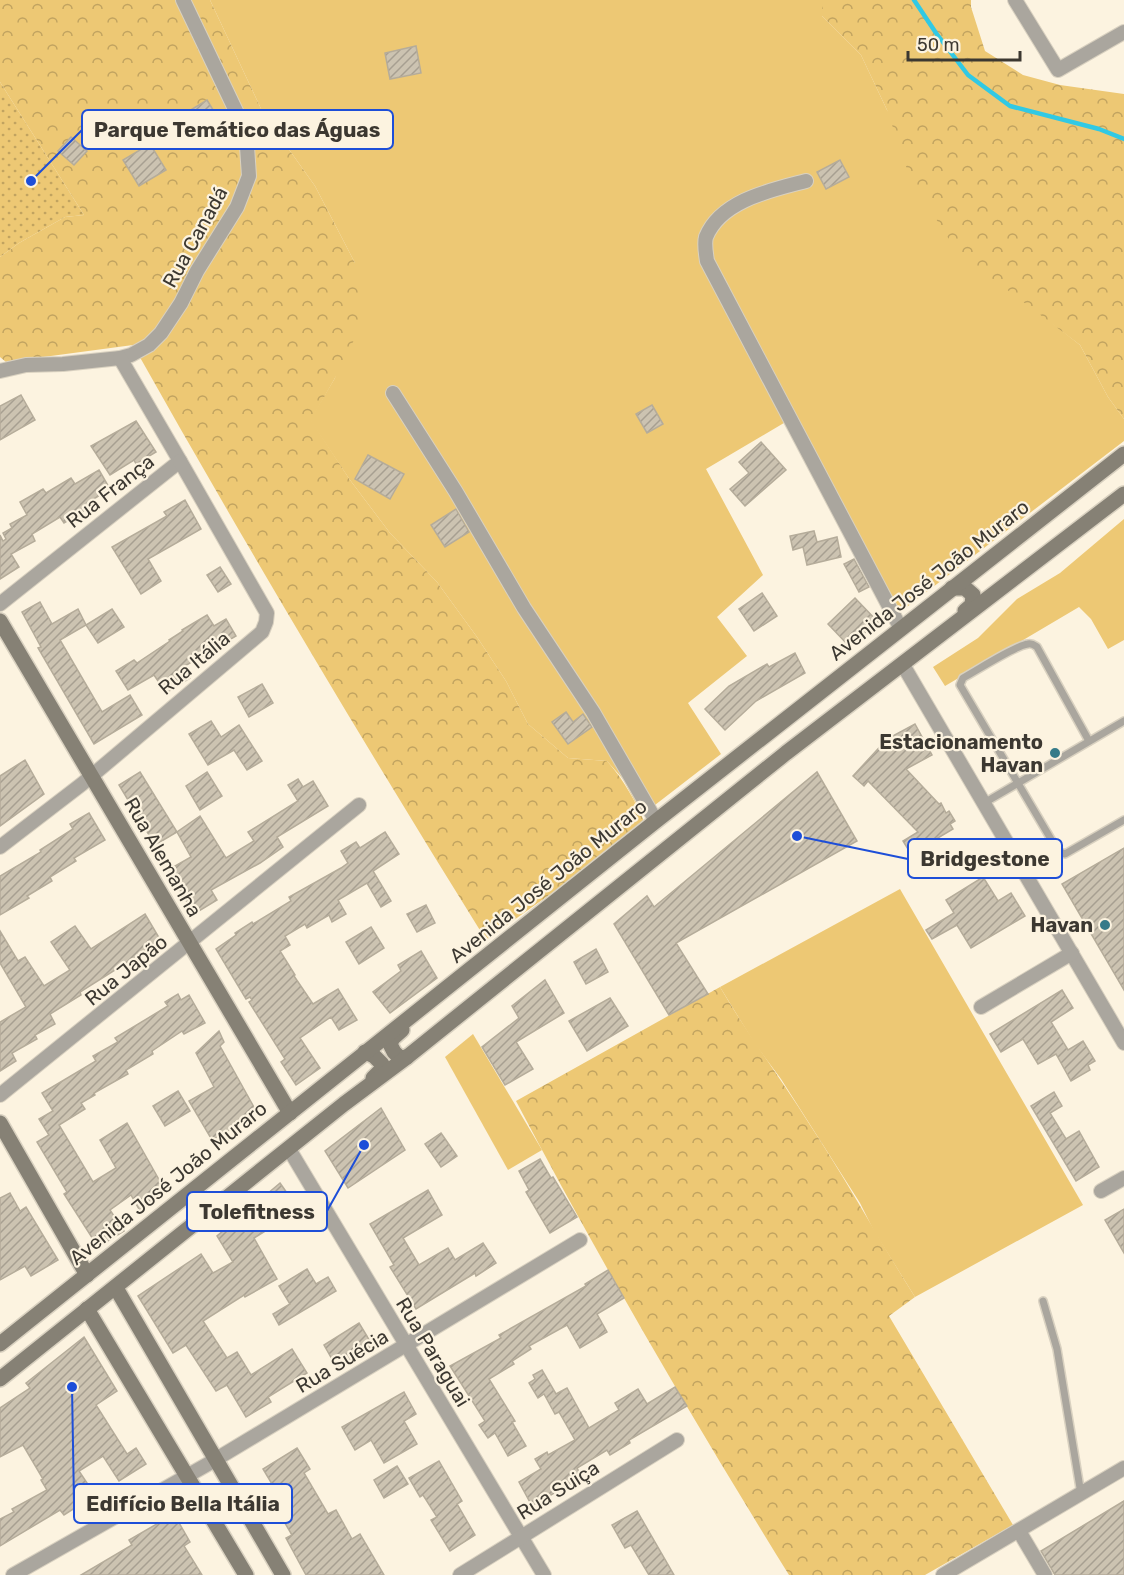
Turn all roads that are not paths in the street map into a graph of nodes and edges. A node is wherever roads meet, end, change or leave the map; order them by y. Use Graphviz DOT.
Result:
graph roads {
  1 [pos="183,0"];
  2 [pos="1015,0"];
  3 [pos="1124,32"];
  4 [pos="806,181"];
  5 [pos="120,358"];
  6 [pos="0,371"];
  7 [pos="393,393"];
  8 [pos="1124,454"];
  9 [pos="180,461"];
  10 [pos="1124,494"];
  11 [pos="952,588"];
  12 [pos="0,604"];
  13 [pos="0,621"];
  14 [pos="901,629"];
  15 [pos="934,639"];
  16 [pos="885,641"];
  17 [pos="903,664"];
  18 [pos="859,697"];
  19 [pos="1124,721"];
  20 [pos="1089,741"];
  21 [pos="92,776"];
  22 [pos="1019,783"];
  23 [pos="984,803"];
  24 [pos="359,805"];
  25 [pos="1124,820"];
  26 [pos="656,821"];
  27 [pos="0,847"];
  28 [pos="189,944"];
  29 [pos="1072,952"];
  30 [pos="444,992"];
  31 [pos="981,1007"];
  32 [pos="1124,1043"];
  33 [pos="365,1052"];
  34 [pos="407,1057"];
  35 [pos="0,1095"];
  36 [pos="344,1104"];
  37 [pos="290,1113"];
  38 [pos="0,1124"];
  39 [pos="289,1149"];
  40 [pos="1124,1178"];
  41 [pos="1101,1191"];
  42 [pos="580,1240"];
  43 [pos="87,1275"];
  44 [pos="116,1288"];
  45 [pos="65,1292"];
  46 [pos="1043,1301"];
  47 [pos="87,1309"];
  48 [pos="0,1344"];
  49 [pos="406,1345"];
  50 [pos="0,1352"];
  51 [pos="0,1379"];
  52 [pos="677,1440"];
  53 [pos="216,1459"];
  54 [pos="1124,1468"];
  55 [pos="188,1475"];
  56 [pos="1081,1494"];
  57 [pos="1019,1531"];
  58 [pos="521,1536"];
  59 [pos="13,1575"];
  60 [pos="246,1575"];
  61 [pos="283,1575"];
  62 [pos="460,1575"];
  63 [pos="544,1575"];
  64 [pos="943,1575"];
  65 [pos="1045,1575"];
  1 -- 5 [label="street, Rua Canadá"];
  2 -- 3 [label="street"];
  4 -- 14 [label="street"];
  5 -- 6 [label="street, Rua Canadá"];
  5 -- 9 [label="street, Rua França"];
  7 -- 26 [label="street"];
  8 -- 11 [label="main road, Avenida José João Muraro"];
  9 -- 12 [label="street, Rua França"];
  9 -- 21 [label="street, Rua Itália"];
  10 -- 15 [label="main road"];
  11 -- 14 [label="main road, Avenida José João Muraro"];
  11 -- 15 [label="main road"];
  13 -- 21 [label="main road, Rua Alemanha"];
  14 -- 16 [label="main road, Avenida José João Muraro"];
  15 -- 17 [label="main road"];
  16 -- 18 [label="main road"];
  16 -- 26 [label="main road, Avenida José João Muraro"];
  17 -- 18 [label="main road"];
  17 -- 23 [label="street"];
  18 -- 34 [label="main road"];
  19 -- 20 [label="lane"];
  20 -- 22 [label="lane"];
  20 -- 22 [label="lane"];
  21 -- 27 [label="street, Rua Itália"];
  21 -- 28 [label="main road, Rua Alemanha"];
  22 -- 23 [label="lane"];
  22 -- 25 [label="lane"];
  23 -- 29 [label="street"];
  24 -- 28 [label="street, Rua Japão"];
  26 -- 30 [label="main road, Avenida José João Muraro"];
  28 -- 35 [label="street, Rua Japão"];
  28 -- 37 [label="main road, Rua Alemanha"];
  29 -- 31 [label="street"];
  29 -- 32 [label="street"];
  30 -- 33 [label="main road, Avenida José João Muraro"];
  30 -- 34 [label="main road"];
  33 -- 36 [label="main road"];
  33 -- 37 [label="main road, Avenida José João Muraro"];
  34 -- 36 [label="main road"];
  36 -- 39 [label="main road"];
  37 -- 43 [label="main road, Avenida José João Muraro"];
  38 -- 43 [label="main road"];
  39 -- 44 [label="main road"];
  39 -- 49 [label="street, Rua Paraguai"];
  40 -- 41 [label="street"];
  42 -- 49 [label="street, Rua Suécia"];
  43 -- 45 [label="main road, Avenida José João Muraro"];
  44 -- 47 [label="main road"];
  44 -- 53 [label="main road"];
  45 -- 48 [label="main road, Avenida José João Muraro"];
  45 -- 50 [label="main road"];
  46 -- 56 [label="lane"];
  47 -- 51 [label="main road"];
  47 -- 55 [label="main road"];
  49 -- 53 [label="street, Rua Suécia"];
  49 -- 58 [label="street, Rua Paraguai"];
  52 -- 58 [label="street, Rua Suiça"];
  53 -- 55 [label="street, Rua Suécia"];
  53 -- 61 [label="main road"];
  54 -- 56 [label="street"];
  55 -- 59 [label="street"];
  55 -- 60 [label="main road"];
  56 -- 57 [label="street"];
  57 -- 64 [label="street"];
  57 -- 65 [label="street"];
  58 -- 62 [label="street, Rua Suiça"];
  58 -- 63 [label="street, Rua Paraguai"];
}
